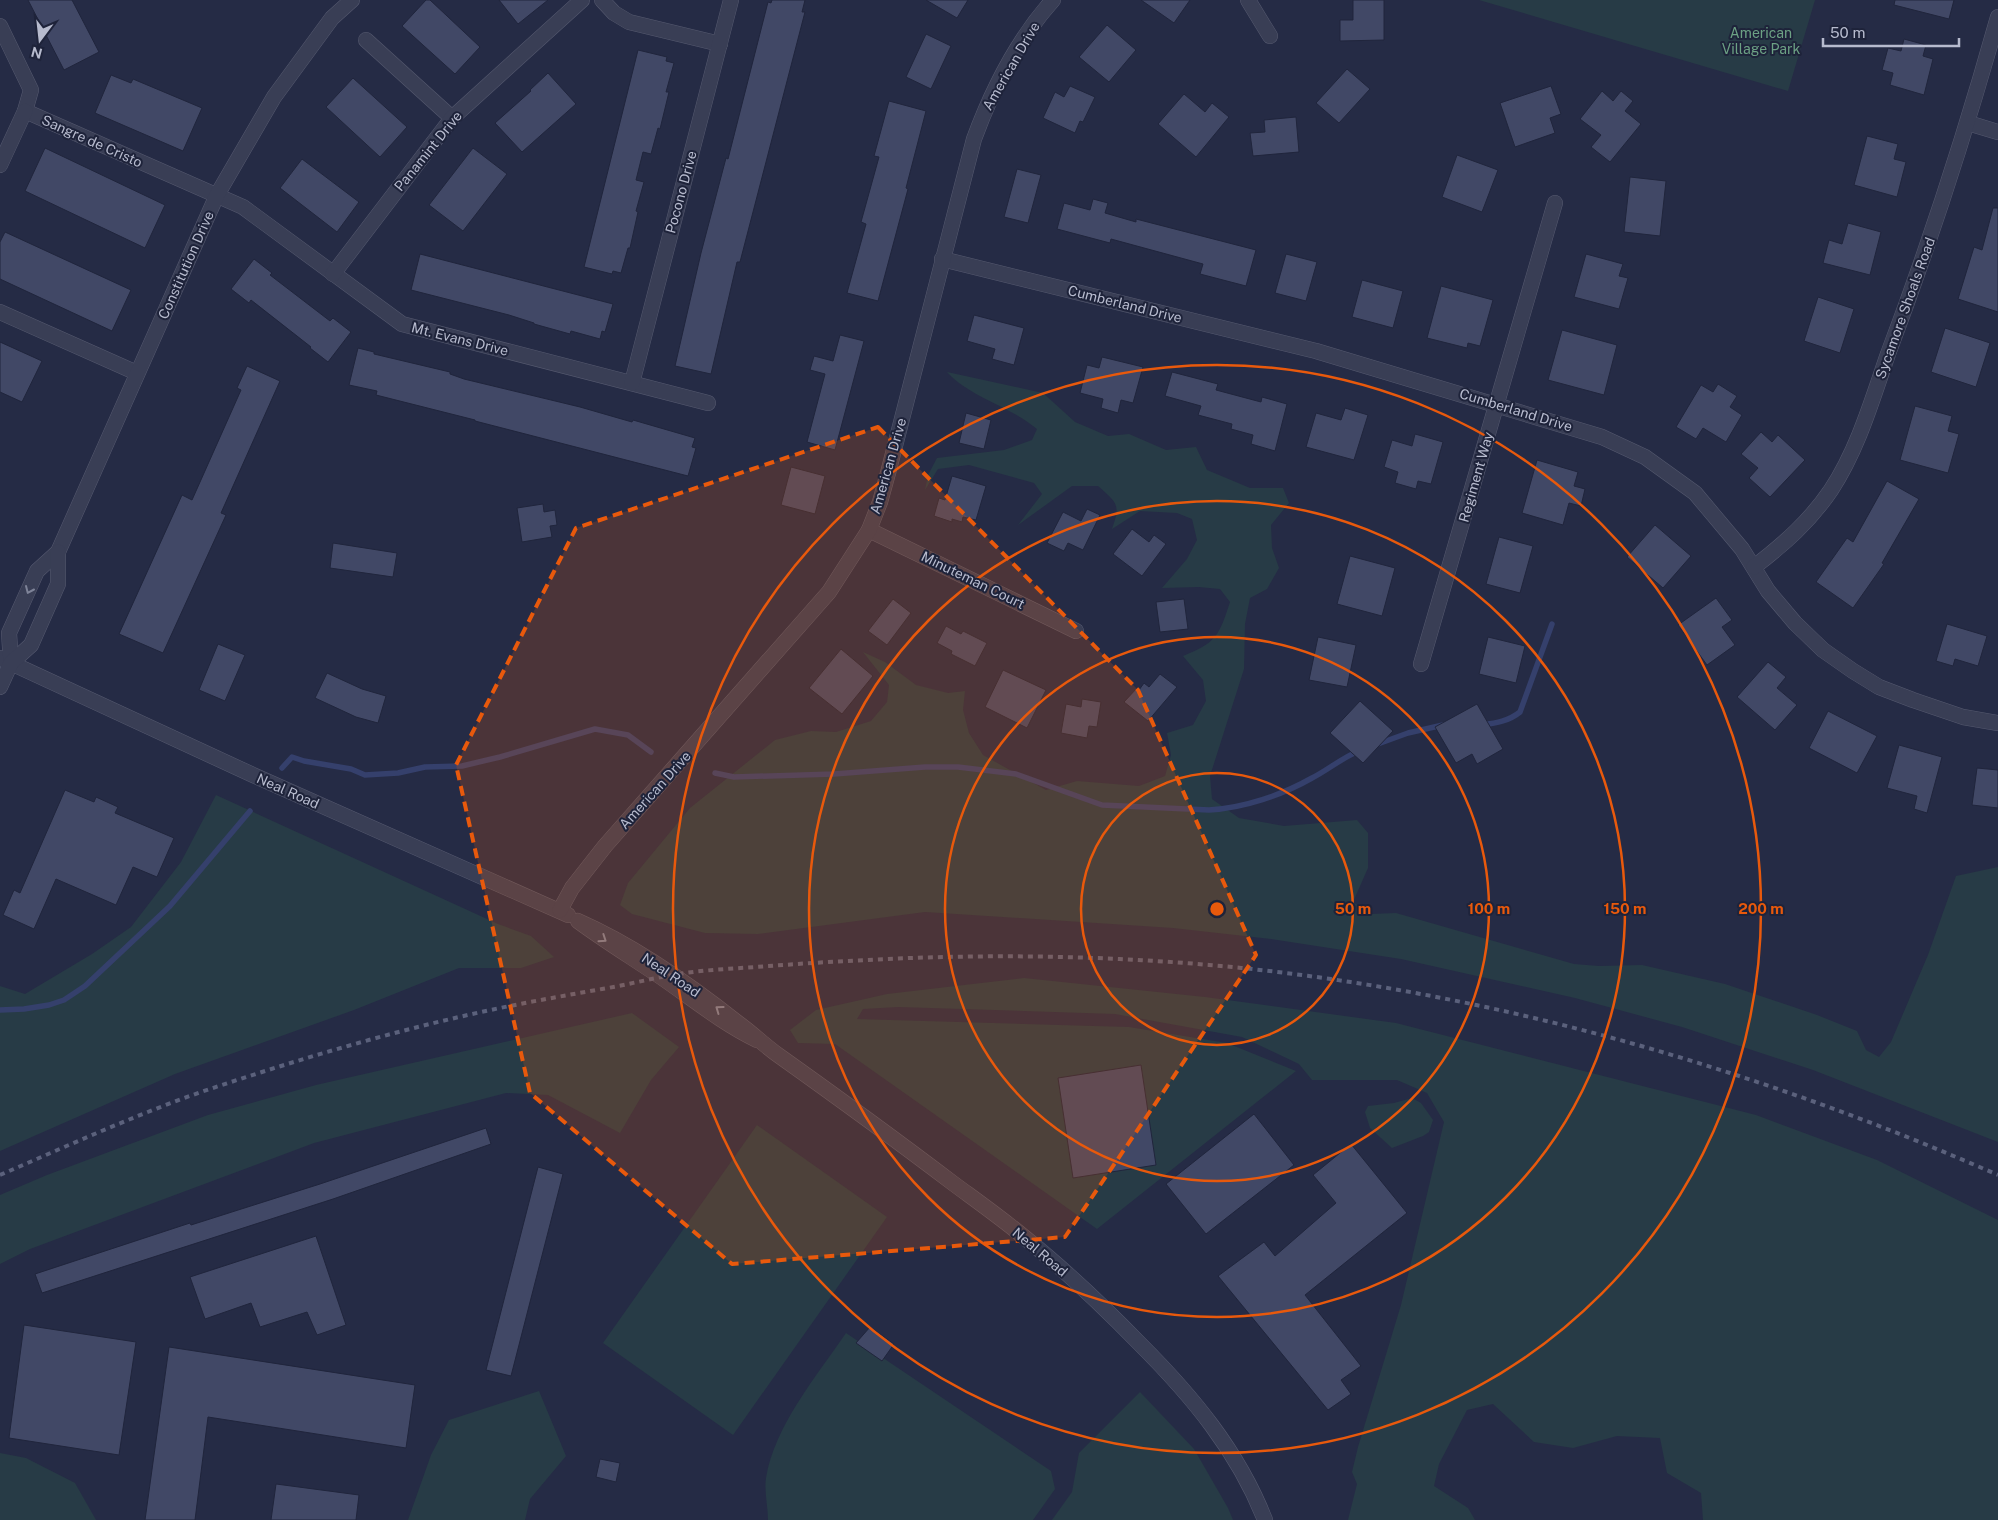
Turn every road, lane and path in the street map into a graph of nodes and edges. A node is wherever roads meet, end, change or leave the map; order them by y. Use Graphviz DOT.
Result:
graph roads {
  1 [pos="352,0"];
  2 [pos="582,0"];
  3 [pos="602,0"];
  4 [pos="731,0"];
  5 [pos="1053,0"];
  6 [pos="1248,0"];
  7 [pos="1998,17"];
  8 [pos="0,26"];
  9 [pos="1270,36"];
  10 [pos="366,40"];
  11 [pos="720,44"];
  12 [pos="25,111"];
  13 [pos="452,118"];
  14 [pos="1968,123"];
  15 [pos="1998,132"];
  16 [pos="0,166"];
  17 [pos="217,195"];
  18 [pos="1555,203"];
  19 [pos="942,259"];
  20 [pos="333,274"];
  21 [pos="0,312"];
  22 [pos="136,373"];
  23 [pos="632,383"];
  24 [pos="708,403"];
  25 [pos="1497,404"];
  26 [pos="869,530"];
  27 [pos="58,552"];
  28 [pos="1754,567"];
  29 [pos="1076,631"];
  30 [pos="6,660"];
  31 [pos="1421,664"];
  32 [pos="0,687"];
  33 [pos="1998,723"];
  34 [pos="560,910"];
  35 [pos="1265,1520"];
  1 -- 17 [label="street, Constitution Drive"];
  2 -- 13 [label="street, Panamint Drive"];
  3 -- 11 [label="street"];
  4 -- 11 [label="street, Pocono Drive"];
  5 -- 19 [label="street, American Drive"];
  6 -- 9 [label="street"];
  7 -- 14 [label="street, Sycamore Shoals Road"];
  8 -- 12 [label="street, Sangre de Cristo"];
  10 -- 13 [label="street"];
  11 -- 23 [label="street, Pocono Drive"];
  12 -- 16 [label="street"];
  12 -- 17 [label="street, Sangre de Cristo"];
  13 -- 20 [label="street, Panamint Drive"];
  14 -- 15 [label="street"];
  14 -- 28 [label="street, Sycamore Shoals Road"];
  17 -- 20 [label="street, Mt. Evans Drive"];
  17 -- 22 [label="street, Constitution Drive"];
  18 -- 25 [label="street, Regiment Way"];
  19 -- 25 [label="street, Cumberland Drive"];
  19 -- 26 [label="street, American Drive"];
  20 -- 23 [label="street, Mt. Evans Drive"];
  21 -- 22 [label="street"];
  22 -- 27 [label="street, Constitution Drive"];
  23 -- 24 [label="street, Mt. Evans Drive"];
  25 -- 28 [label="street, Cumberland Drive"];
  25 -- 31 [label="street, Regiment Way"];
  26 -- 29 [label="street, Minuteman Court"];
  26 -- 34 [label="street, American Drive"];
  27 -- 30 [label="street, Constitution Drive, one-way"];
  27 -- 30 [label="street, Constitution Drive"];
  28 -- 33 [label="street, Cumberland Drive"];
  30 -- 32 [label="street"];
  30 -- 34 [label="street, Neal Road"];
  34 -- 35 [label="street, Neal Road"];
}
